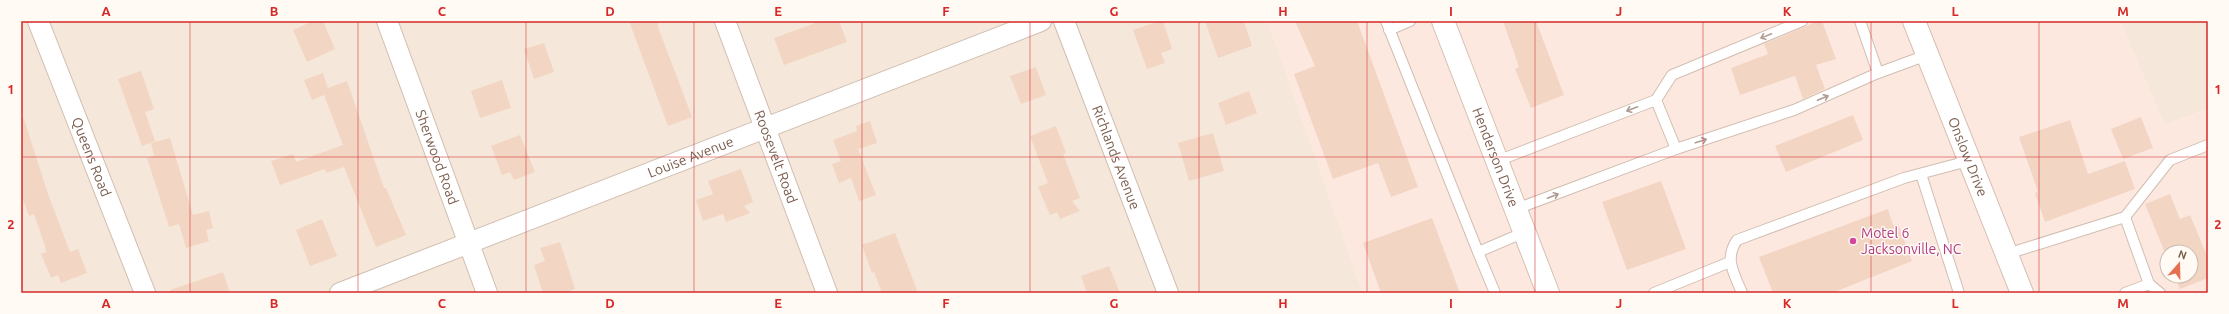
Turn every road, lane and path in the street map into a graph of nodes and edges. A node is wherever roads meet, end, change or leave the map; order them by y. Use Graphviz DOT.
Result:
graph roads {
  1 [pos="38,21"];
  2 [pos="387,21"];
  3 [pos="725,21"];
  4 [pos="1041,21"];
  5 [pos="1064,21"];
  6 [pos="1410,21"];
  7 [pos="1443,21"];
  8 [pos="1802,21"];
  9 [pos="1860,21"];
  10 [pos="1914,21"];
  11 [pos="1387,25"];
  12 [pos="1927,55"];
  13 [pos="1878,73"];
  14 [pos="1656,100"];
  15 [pos="765,128"];
  16 [pos="2208,145"];
  17 [pos="1676,149"];
  18 [pos="1497,161"];
  19 [pos="1968,161"];
  20 [pos="1921,174"];
  21 [pos="1516,209"];
  22 [pos="2126,216"];
  23 [pos="1525,232"];
  24 [pos="468,243"];
  25 [pos="1478,252"];
  26 [pos="2007,254"];
  27 [pos="1730,262"];
  28 [pos="2149,284"];
  29 [pos="145,293"];
  30 [pos="340,293"];
  31 [pos="487,293"];
  32 [pos="827,293"];
  33 [pos="1168,293"];
  34 [pos="1495,293"];
  35 [pos="1548,293"];
  36 [pos="1654,293"];
  37 [pos="1742,293"];
  38 [pos="1959,293"];
  39 [pos="2022,293"];
  40 [pos="2125,293"];
  41 [pos="2160,293"];
  1 -- 29 [label="street, Queens Road"];
  2 -- 24 [label="street, Sherwood Road"];
  3 -- 15 [label="street, Roosevelt Road"];
  4 -- 15 [label="street, Louise Avenue"];
  5 -- 33 [label="street, Richlands Avenue"];
  6 -- 11 [label="lane"];
  7 -- 18 [label="main road, Henderson Drive"];
  8 -- 14 [label="lane, one-way"];
  9 -- 13 [label="lane"];
  10 -- 12 [label="main road, Onslow Drive"];
  11 -- 25 [label="lane"];
  12 -- 13 [label="lane"];
  12 -- 19 [label="main road, Onslow Drive"];
  17 -- 13 [label="lane, one-way"];
  14 -- 17 [label="lane"];
  14 -- 18 [label="lane, one-way"];
  15 -- 24 [label="street, Louise Avenue"];
  15 -- 32 [label="street, Roosevelt Road"];
  16 -- 22 [label="lane"];
  21 -- 17 [label="lane, one-way"];
  18 -- 21 [label="main road, Henderson Drive"];
  19 -- 20 [label="lane"];
  19 -- 26 [label="main road, Onslow Drive"];
  20 -- 27 [label="lane"];
  20 -- 38 [label="lane"];
  21 -- 23 [label="main road, Henderson Drive"];
  22 -- 26 [label="lane"];
  22 -- 28 [label="lane"];
  23 -- 25 [label="lane"];
  23 -- 35 [label="main road, Henderson Drive"];
  24 -- 30 [label="street, Louise Avenue"];
  24 -- 31 [label="street, Sherwood Road"];
  25 -- 34 [label="lane"];
  26 -- 39 [label="main road, Onslow Drive"];
  27 -- 36 [label="lane"];
  27 -- 37 [label="lane"];
  28 -- 40 [label="lane"];
  28 -- 41 [label="lane"];
}
